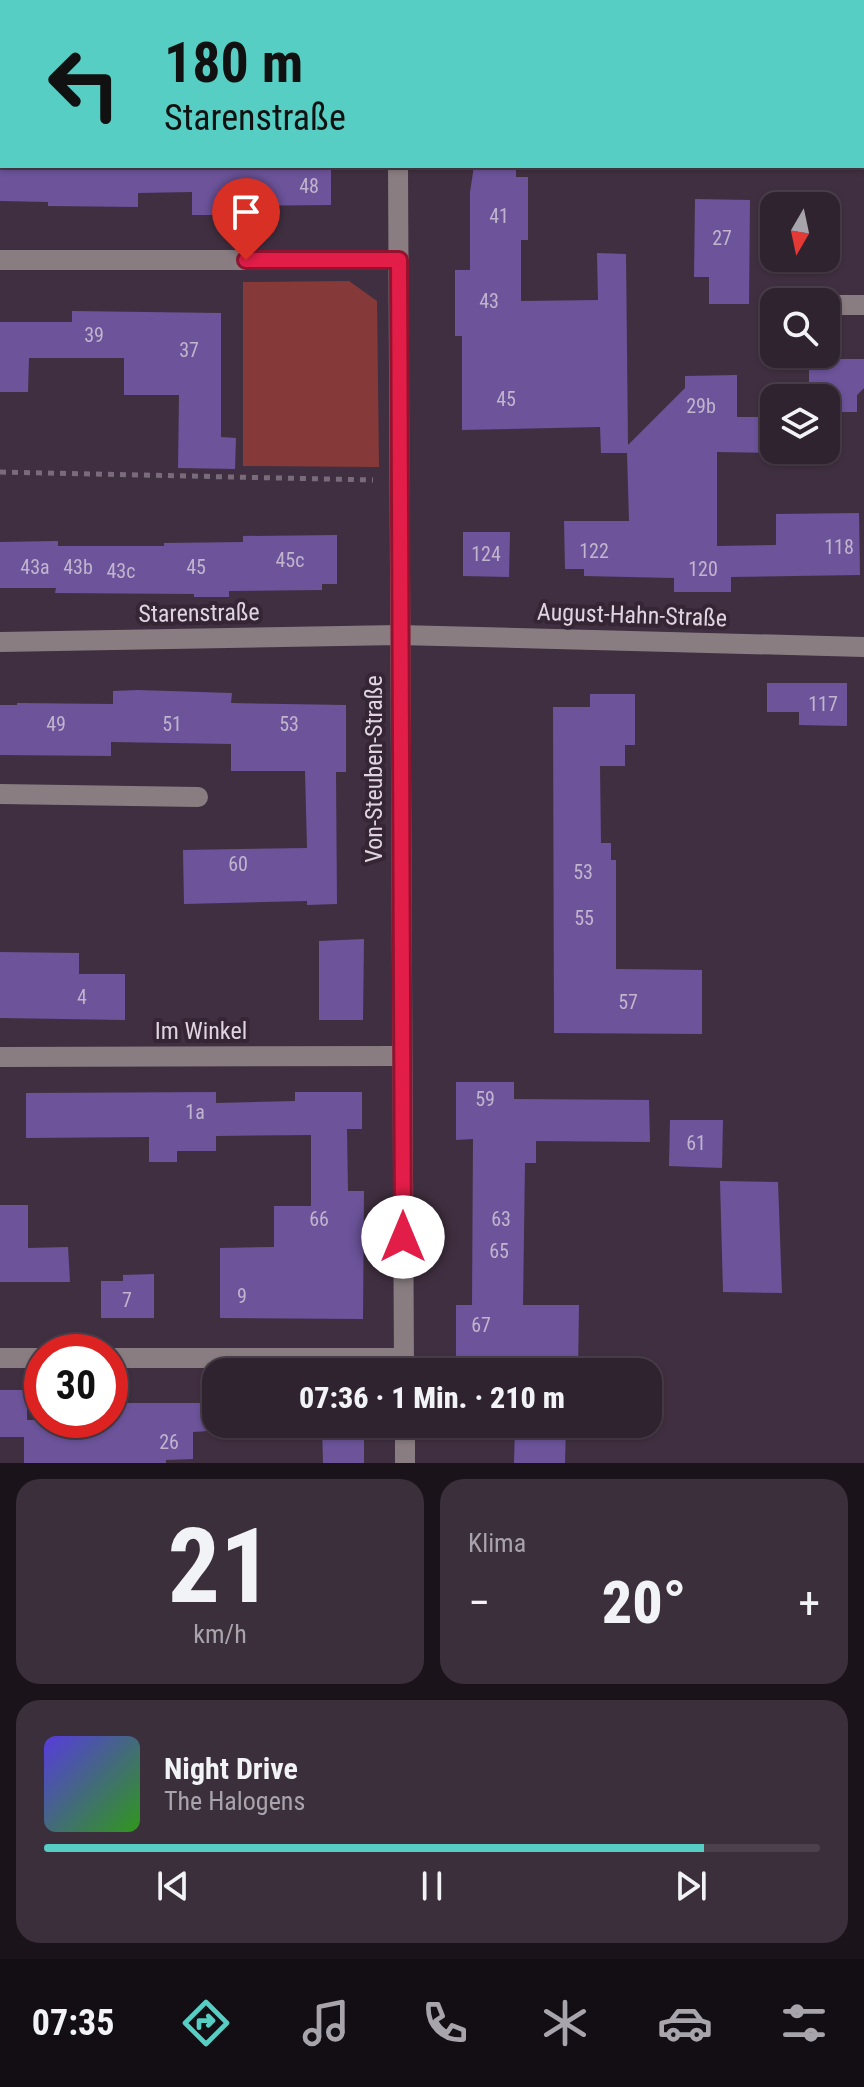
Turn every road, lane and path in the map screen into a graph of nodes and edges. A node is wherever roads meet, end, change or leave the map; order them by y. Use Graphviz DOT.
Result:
graph roads {
  1 [pos="398,168"];
  2 [pos="0,260"];
  3 [pos="399,260"];
  4 [pos="840,305"];
  5 [pos="864,305"];
  6 [pos="0,472"];
  7 [pos="398,481"];
  8 [pos="399,635"];
  9 [pos="0,642"];
  10 [pos="864,647"];
  11 [pos="0,794"];
  12 [pos="198,797"];
  13 [pos="401,1056"];
  14 [pos="0,1057"];
  15 [pos="0,1358"];
  16 [pos="24,1358"];
  17 [pos="128,1358"];
  18 [pos="404,1358"];
  19 [pos="202,1360"];
  20 [pos="405,1438"];
  21 [pos="405,1463"];
  1 -- 3 [label="street, Von-Steuben-Straße"];
  2 -- 3 [label="street"];
  3 -- 7 [label="street, Von-Steuben-Straße"];
  4 -- 5 [label="street"];
  6 -- 7 [label="path"];
  7 -- 8 [label="street, Von-Steuben-Straße"];
  8 -- 9 [label="street, Starenstraße"];
  8 -- 10 [label="street, August-Hahn-Straße"];
  8 -- 13 [label="street, Von-Steuben-Straße"];
  11 -- 12 [label="street"];
  13 -- 14 [label="street, Im Winkel"];
  13 -- 18 [label="street, Von-Steuben-Straße"];
  15 -- 16 [label="street"];
  17 -- 19 [label="street"];
  20 -- 21 [label="street"];
}
